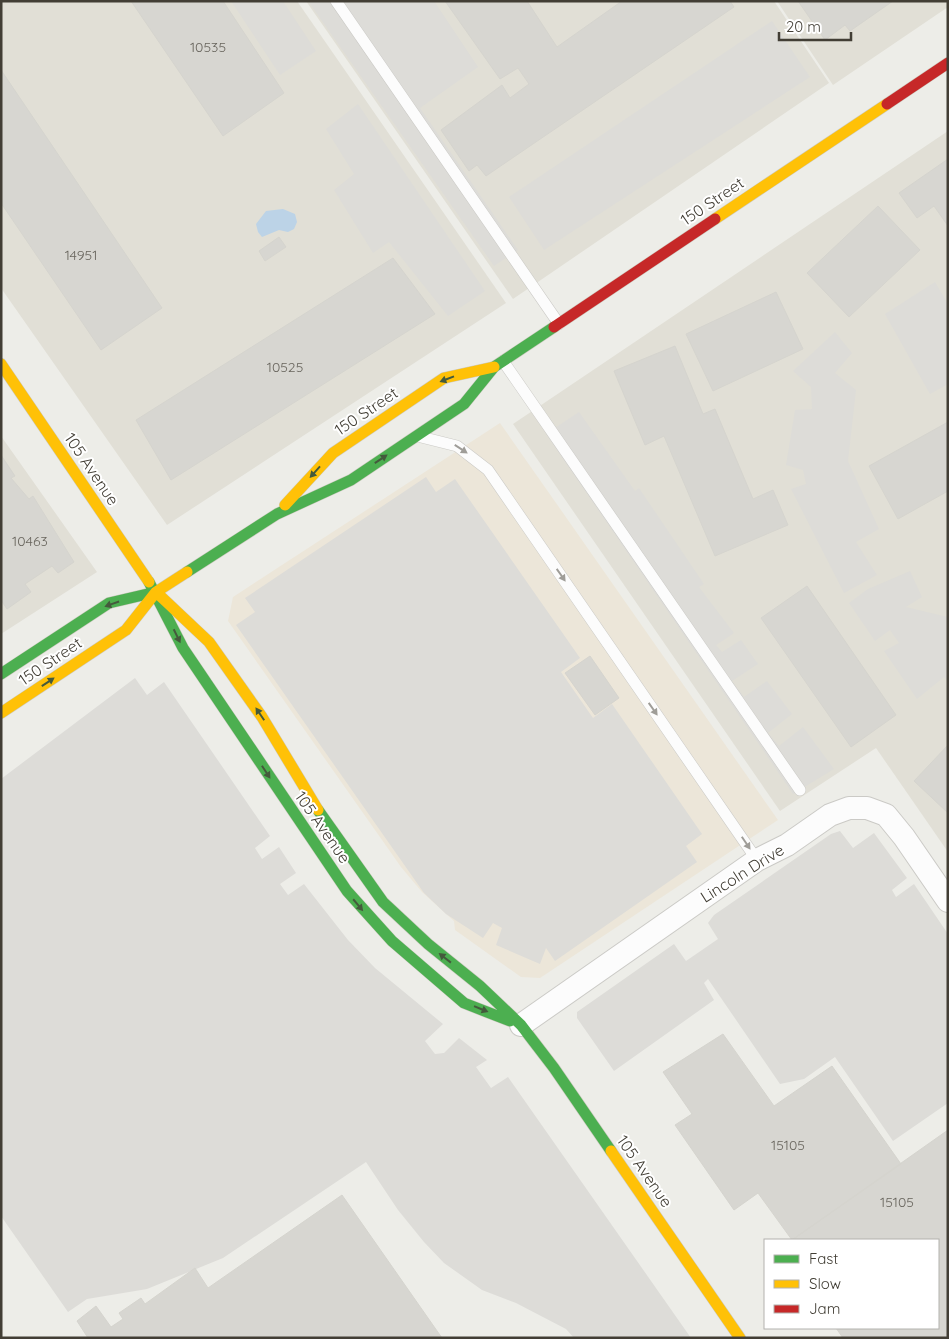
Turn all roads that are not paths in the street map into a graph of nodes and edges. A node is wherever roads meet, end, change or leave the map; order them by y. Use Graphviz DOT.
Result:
graph roads {
  1 [pos="336,1"];
  2 [pos="948,63"];
  3 [pos="559,324"];
  4 [pos="1,364"];
  5 [pos="498,364"];
  6 [pos="415,436"];
  7 [pos="277,514"];
  8 [pos="156,592"];
  9 [pos="1,674"];
  10 [pos="1,713"];
  11 [pos="800,790"];
  12 [pos="757,860"];
  13 [pos="948,901"];
  14 [pos="520,1025"];
  15 [pos="740,1338"];
  1 -- 3 [label="lane"];
  2 -- 3 [label="street, 150 Street"];
  3 -- 5 [label="street, 150 Street"];
  4 -- 8 [label="street, 105 Avenue"];
  5 -- 6 [label="street, 150 Street"];
  5 -- 7 [label="street, 150 Street, one-way"];
  5 -- 11 [label="lane"];
  7 -- 6 [label="street, 150 Street, one-way"];
  6 -- 12 [label="lane, one-way"];
  7 -- 8 [label="street, 150 Street"];
  8 -- 9 [label="street, 150 Street, one-way"];
  10 -- 8 [label="street, 150 Street, one-way"];
  14 -- 8 [label="street, 105 Avenue, one-way"];
  8 -- 14 [label="street, 105 Avenue, one-way"];
  12 -- 13 [label="street, Lincoln Drive"];
  12 -- 14 [label="street, Lincoln Drive"];
  14 -- 15 [label="street, 105 Avenue"];
}
